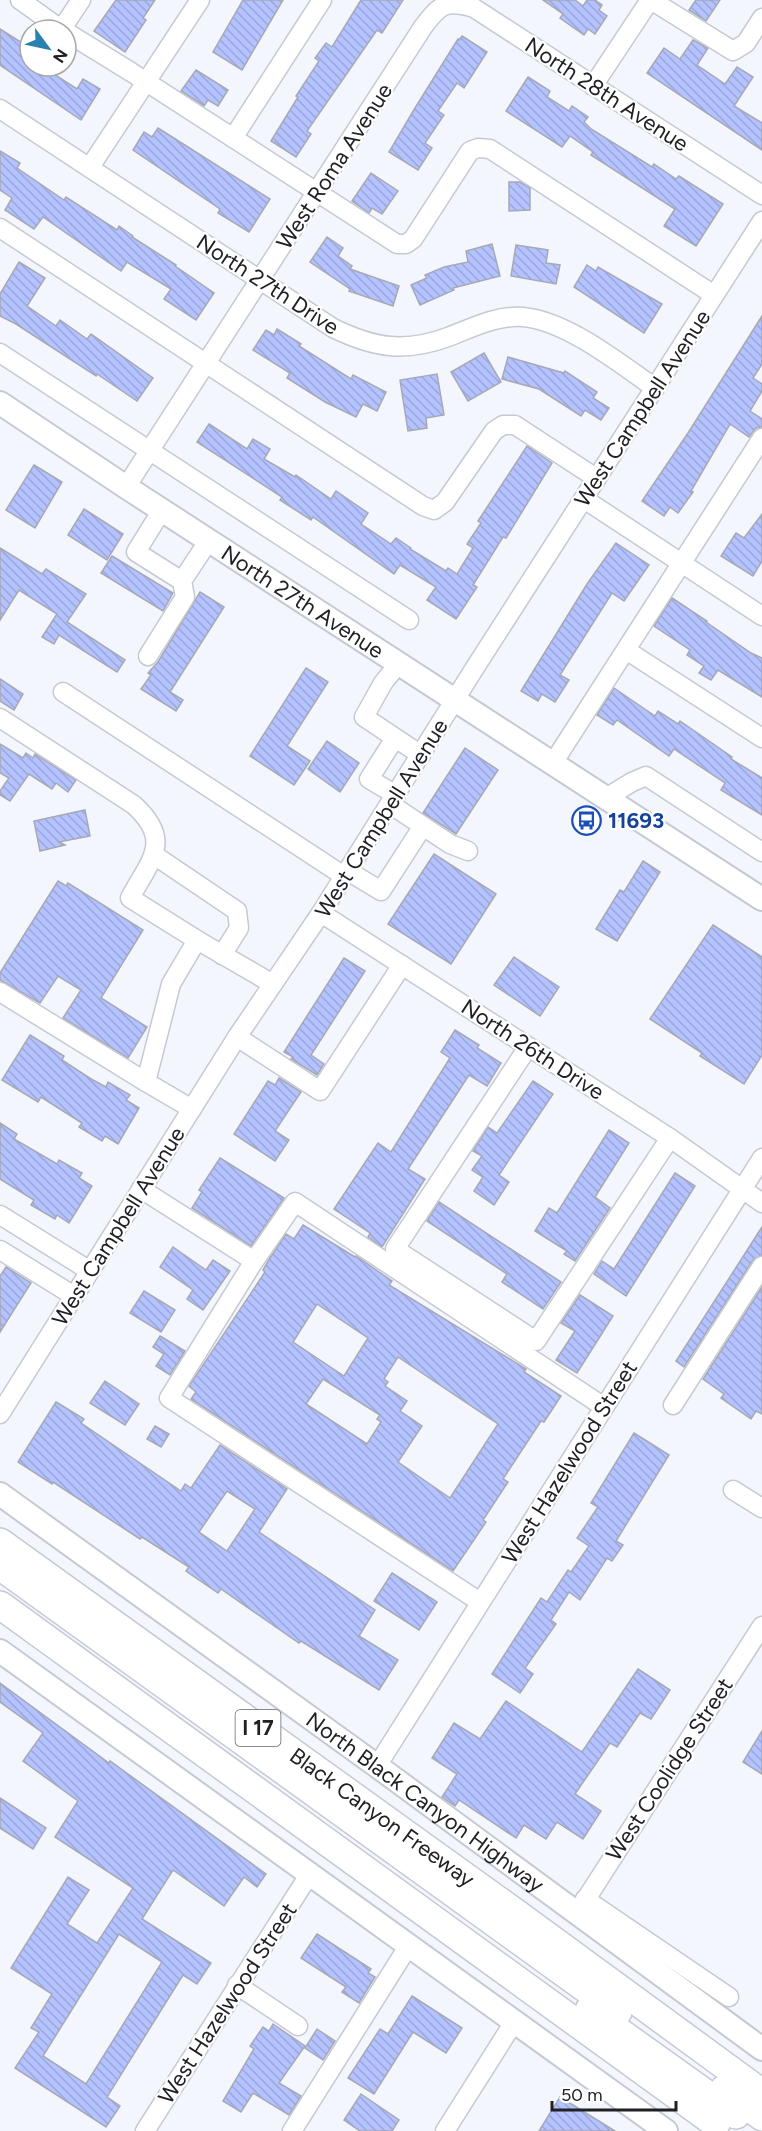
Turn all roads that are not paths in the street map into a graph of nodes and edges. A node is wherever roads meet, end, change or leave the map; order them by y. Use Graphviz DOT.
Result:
graph roads {
  1 [pos="20,0"];
  2 [pos="81,0"];
  3 [pos="200,0"];
  4 [pos="322,0"];
  5 [pos="651,0"];
  6 [pos="449,2"];
  7 [pos="45,18"];
  8 [pos="70,18"];
  9 [pos="762,18"];
  10 [pos="78,39"];
  11 [pos="147,82"];
  12 [pos="593,86"];
  13 [pos="0,109"];
  14 [pos="232,138"];
  15 [pos="90,167"];
  16 [pos="317,193"];
  17 [pos="762,195"];
  18 [pos="762,221"];
  19 [pos="0,228"];
  20 [pos="261,280"];
  21 [pos="714,296"];
  22 [pos="0,353"];
  23 [pos="205,363"];
  24 [pos="655,388"];
  25 [pos="0,402"];
  26 [pos="762,438"];
  27 [pos="150,452"];
  28 [pos="596,478"];
  29 [pos="126,487"];
  30 [pos="584,498"];
  31 [pos="162,510"];
  32 [pos="209,540"];
  33 [pos="681,563"];
  34 [pos="182,582"];
  35 [pos="762,616"];
  36 [pos="409,620"];
  37 [pos="626,650"];
  38 [pos="148,656"];
  39 [pos="399,663"];
  40 [pos="63,692"];
  41 [pos="455,699"];
  42 [pos="0,718"];
  43 [pos="395,738"];
  44 [pos="762,738"];
  45 [pos="421,755"];
  46 [pos="553,763"];
  47 [pos="606,798"];
  48 [pos="393,800"];
  49 [pos="423,826"];
  50 [pos="468,850"];
  51 [pos="762,852"];
  52 [pos="154,855"];
  53 [pos="346,874"];
  54 [pos="762,899"];
  55 [pos="321,914"];
  56 [pos="197,940"];
  57 [pos="222,955"];
  58 [pos="402,965"];
  59 [pos="273,984"];
  60 [pos="0,992"];
  61 [pos="237,1037"];
  62 [pos="528,1047"];
  63 [pos="146,1082"];
  64 [pos="192,1109"];
  65 [pos="670,1138"];
  66 [pos="762,1158"];
  67 [pos="141,1189"];
  68 [pos="742,1189"];
  69 [pos="762,1203"];
  70 [pos="0,1215"];
  71 [pos="0,1250"];
  72 [pos="254,1261"];
  73 [pos="762,1266"];
  74 [pos="90,1271"];
  75 [pos="74,1296"];
  76 [pos="6,1390"];
  77 [pos="673,1405"];
  78 [pos="604,1407"];
  79 [pos="0,1414"];
  80 [pos="733,1490"];
  81 [pos="0,1494"];
  82 [pos="762,1508"];
  83 [pos="0,1542"];
  84 [pos="0,1566"];
  85 [pos="0,1584"];
  86 [pos="480,1602"];
  87 [pos="0,1605"];
  88 [pos="762,1626"];
  89 [pos="0,1651"];
  90 [pos="379,1763"];
  91 [pos="309,1875"];
  92 [pos="581,1906"];
  93 [pos="410,1945"];
  94 [pos="237,1985"];
  95 [pos="729,1997"];
  96 [pos="514,2022"];
  97 [pos="298,2026"];
  98 [pos="762,2049"];
  99 [pos="624,2059"];
  100 [pos="718,2062"];
  101 [pos="762,2079"];
  102 [pos="762,2093"];
  103 [pos="762,2117"];
  104 [pos="145,2131"];
  105 [pos="292,2131"];
  106 [pos="445,2131"];
  107 [pos="666,2131"];
  108 [pos="696,2131"];
  109 [pos="725,2131"];
  110 [pos="757,2131"];
  1 -- 7 [label="street"];
  2 -- 8 [label="street"];
  3 -- 11 [label="street"];
  4 -- 14 [label="street"];
  5 -- 9 [label="street"];
  5 -- 12 [label="street"];
  6 -- 12 [label="street, North 28th Avenue"];
  6 -- 16 [label="street, West Roma Avenue"];
  10 -- 11 [label="street"];
  11 -- 14 [label="street"];
  11 -- 15 [label="street"];
  12 -- 17 [label="street, North 28th Avenue"];
  13 -- 15 [label="street, North 27th Drive"];
  14 -- 16 [label="street"];
  15 -- 20 [label="street, North 27th Drive"];
  16 -- 20 [label="street, West Roma Avenue"];
  16 -- 21 [label="street"];
  18 -- 21 [label="street, West Campbell Avenue"];
  19 -- 23 [label="street"];
  20 -- 23 [label="street, West Roma Avenue"];
  20 -- 24 [label="street, North 27th Drive"];
  21 -- 24 [label="street, West Campbell Avenue"];
  22 -- 27 [label="street, North 27th Avenue"];
  23 -- 27 [label="street, West Roma Avenue"];
  23 -- 28 [label="street"];
  24 -- 28 [label="street, West Campbell Avenue"];
  25 -- 29 [label="main road, North 27th Avenue"];
  26 -- 33 [label="street"];
  27 -- 29 [label="street, West Roma Avenue"];
  27 -- 36 [label="street, North 27th Avenue"];
  28 -- 30 [label="street, West Campbell Avenue"];
  29 -- 31 [label="main road, North 27th Avenue"];
  30 -- 33 [label="street"];
  30 -- 41 [label="street, West Campbell Avenue"];
  31 -- 32 [label="main road, North 27th Avenue"];
  31 -- 34 [label="street"];
  32 -- 34 [label="street"];
  32 -- 39 [label="main road, North 27th Avenue"];
  33 -- 35 [label="street"];
  33 -- 37 [label="street"];
  34 -- 38 [label="street"];
  37 -- 44 [label="street"];
  37 -- 46 [label="street"];
  39 -- 41 [label="main road, North 27th Avenue"];
  39 -- 43 [label="street"];
  40 -- 53 [label="street"];
  41 -- 45 [label="street, West Campbell Avenue"];
  41 -- 46 [label="main road, North 27th Avenue"];
  42 -- 52 [label="street"];
  43 -- 45 [label="street"];
  43 -- 48 [label="street"];
  45 -- 48 [label="street, West Campbell Avenue"];
  46 -- 47 [label="main road, North 27th Avenue"];
  47 -- 51 [label="street"];
  47 -- 54 [label="main road, North 27th Avenue"];
  48 -- 49 [label="street"];
  48 -- 53 [label="street, West Campbell Avenue"];
  49 -- 50 [label="street"];
  49 -- 53 [label="street"];
  52 -- 56 [label="street"];
  52 -- 57 [label="street"];
  53 -- 55 [label="street, West Campbell Avenue"];
  55 -- 58 [label="street, North 26th Drive"];
  55 -- 59 [label="street, West Campbell Avenue"];
  56 -- 57 [label="street"];
  56 -- 63 [label="street"];
  57 -- 59 [label="street"];
  58 -- 61 [label="street"];
  58 -- 62 [label="street, North 26th Drive"];
  59 -- 61 [label="street, West Campbell Avenue"];
  60 -- 63 [label="street"];
  61 -- 64 [label="street, West Campbell Avenue"];
  62 -- 65 [label="street, North 26th Drive"];
  62 -- 65 [label="street"];
  63 -- 64 [label="street"];
  64 -- 67 [label="street, West Campbell Avenue"];
  65 -- 68 [label="street, North 26th Drive"];
  66 -- 68 [label="street, West Hazelwood Street"];
  67 -- 72 [label="street"];
  67 -- 74 [label="street, West Campbell Avenue"];
  68 -- 69 [label="street, North 26th Drive"];
  68 -- 78 [label="street, West Hazelwood Street"];
  70 -- 74 [label="street"];
  71 -- 75 [label="street"];
  72 -- 78 [label="street"];
  72 -- 86 [label="street"];
  73 -- 77 [label="street"];
  74 -- 75 [label="street, West Campbell Avenue"];
  75 -- 76 [label="street, West Campbell Avenue"];
  76 -- 79 [label="street, West Campbell Avenue"];
  78 -- 86 [label="street, West Hazelwood Street"];
  80 -- 82 [label="street"];
  81 -- 90 [label="main road, North Black Canyon Highway"];
  83 -- 100 [label="highway, Black Canyon Freeway / I 17"];
  84 -- 103 [label="highway"];
  85 -- 110 [label="highway"];
  86 -- 90 [label="street, West Hazelwood Street"];
  87 -- 99 [label="highway, I 17"];
  88 -- 92 [label="street, West Coolidge Street"];
  89 -- 91 [label="main road"];
  90 -- 92 [label="main road, North Black Canyon Highway"];
  91 -- 93 [label="main road"];
  91 -- 94 [label="street, West Hazelwood Street"];
  92 -- 95 [label="street"];
  92 -- 98 [label="main road, North Black Canyon Highway"];
  93 -- 96 [label="main road"];
  93 -- 105 [label="street"];
  94 -- 97 [label="street"];
  94 -- 104 [label="street, West Hazelwood Street"];
  96 -- 106 [label="street"];
  96 -- 107 [label="main road"];
  99 -- 108 [label="highway"];
  99 -- 109 [label="highway, I 17"];
  100 -- 101 [label="highway"];
  100 -- 102 [label="highway, Black Canyon Freeway / I 17"];
}
